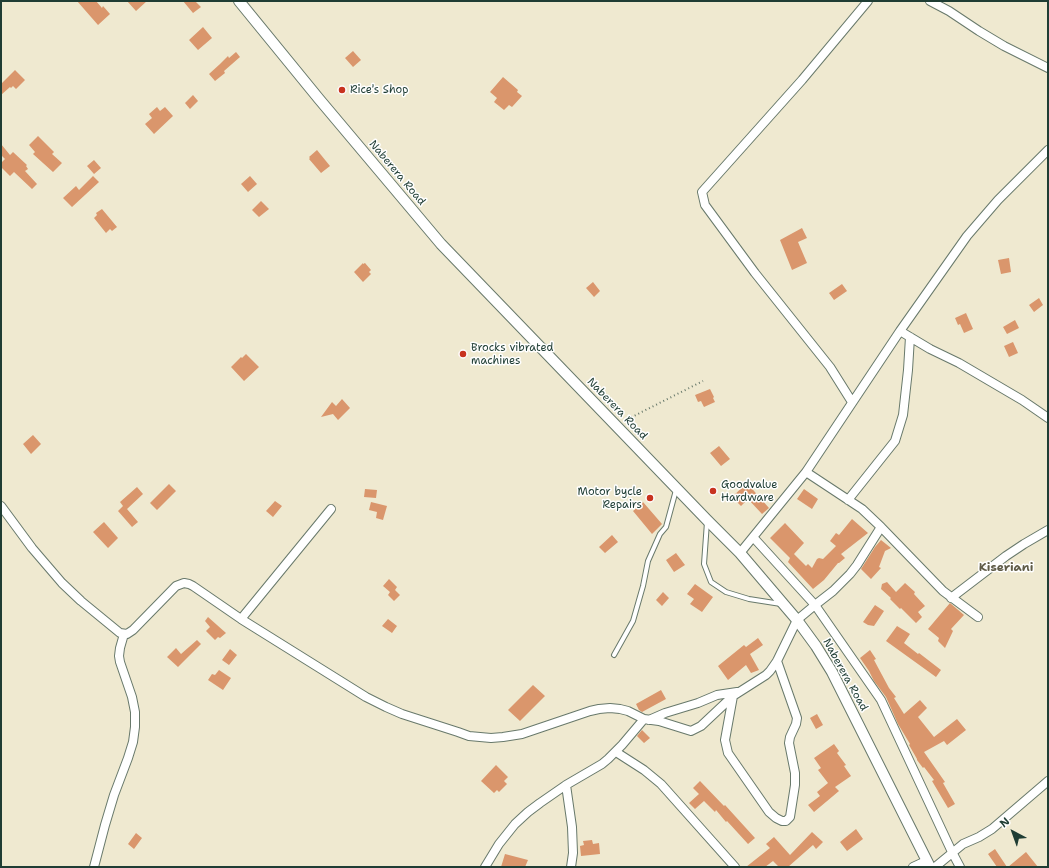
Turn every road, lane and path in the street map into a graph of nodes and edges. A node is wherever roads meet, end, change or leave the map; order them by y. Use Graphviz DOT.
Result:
graph roads {
  1 [pos="239,1"];
  2 [pos="868,1"];
  3 [pos="930,1"];
  4 [pos="1048,68"];
  5 [pos="1048,150"];
  6 [pos="900,331"];
  7 [pos="910,337"];
  8 [pos="703,381"];
  9 [pos="852,402"];
  10 [pos="1048,418"];
  11 [pos="616,425"];
  12 [pos="806,472"];
  13 [pos="676,488"];
  14 [pos="848,500"];
  15 [pos="331,509"];
  16 [pos="2,511"];
  17 [pos="707,520"];
  18 [pos="881,527"];
  19 [pos="1048,530"];
  20 [pos="753,537"];
  21 [pos="740,553"];
  22 [pos="950,598"];
  23 [pos="785,605"];
  24 [pos="815,605"];
  25 [pos="978,617"];
  26 [pos="241,619"];
  27 [pos="797,620"];
  28 [pos="124,634"];
  29 [pos="614,655"];
  30 [pos="777,661"];
  31 [pos="736,693"];
  32 [pos="646,720"];
  33 [pos="616,752"];
  34 [pos="1048,781"];
  35 [pos="566,785"];
  36 [pos="952,852"];
  37 [pos="930,865"];
  38 [pos="94,867"];
  39 [pos="484,867"];
  40 [pos="571,867"];
  41 [pos="734,867"];
  42 [pos="913,867"];
  43 [pos="960,867"];
  1 -- 11 [label="street, Naberera Road"];
  2 -- 9 [label="street"];
  3 -- 4 [label="street"];
  5 -- 6 [label="street"];
  6 -- 7 [label="street"];
  6 -- 9 [label="street"];
  7 -- 10 [label="street"];
  7 -- 14 [label="street"];
  8 -- 11 [label="path"];
  9 -- 12 [label="street"];
  11 -- 13 [label="street, Naberera Road"];
  12 -- 14 [label="street"];
  12 -- 20 [label="street"];
  13 -- 17 [label="street, Naberera Road"];
  13 -- 29 [label="lane"];
  14 -- 18 [label="street"];
  15 -- 26 [label="street"];
  16 -- 28 [label="street"];
  17 -- 21 [label="street, Naberera Road"];
  17 -- 23 [label="lane"];
  18 -- 22 [label="street"];
  18 -- 24 [label="street"];
  19 -- 22 [label="street"];
  20 -- 21 [label="street"];
  20 -- 24 [label="street"];
  21 -- 23 [label="street, Naberera Road"];
  22 -- 25 [label="street"];
  23 -- 27 [label="street, Naberera Road"];
  24 -- 27 [label="street"];
  24 -- 36 [label="street"];
  26 -- 28 [label="street"];
  26 -- 32 [label="street"];
  27 -- 30 [label="street"];
  27 -- 37 [label="street, Naberera Road"];
  28 -- 38 [label="street"];
  30 -- 31 [label="street"];
  30 -- 31 [label="street"];
  31 -- 32 [label="street"];
  31 -- 32 [label="street"];
  32 -- 33 [label="street"];
  33 -- 35 [label="street"];
  33 -- 41 [label="street"];
  34 -- 36 [label="street"];
  35 -- 39 [label="street"];
  35 -- 40 [label="street"];
  36 -- 37 [label="street"];
  36 -- 43 [label="street"];
  37 -- 42 [label="street"];
}
